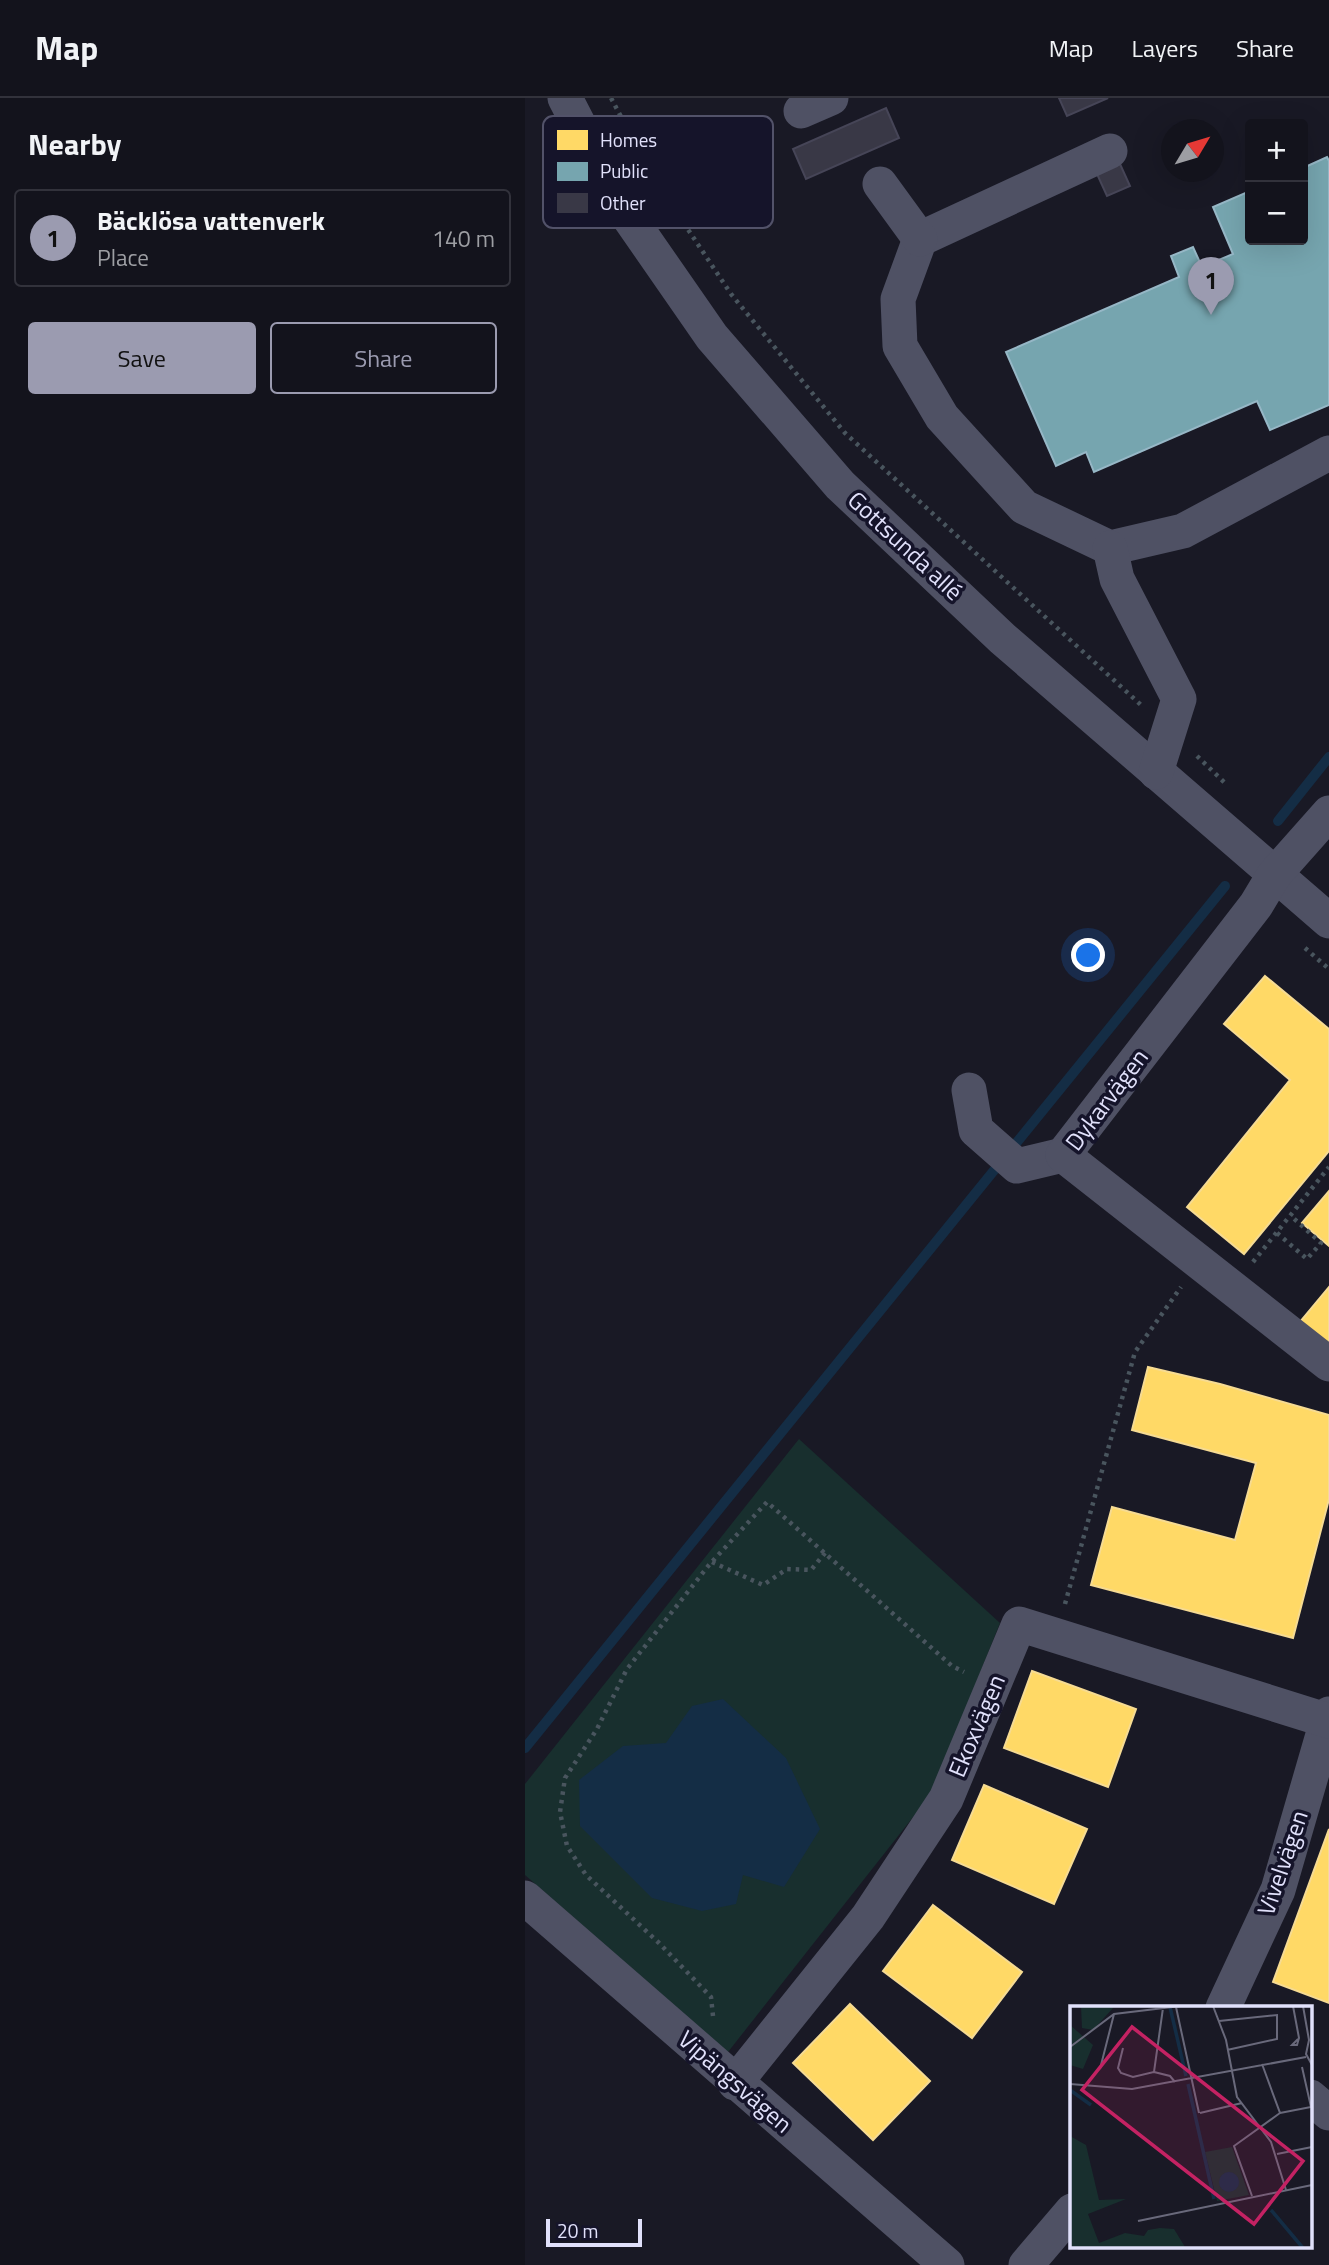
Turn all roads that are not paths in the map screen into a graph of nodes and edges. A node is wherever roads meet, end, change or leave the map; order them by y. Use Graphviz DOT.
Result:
graph roads {
  1 [pos="565,98"];
  2 [pos="574,116"];
  3 [pos="1109,151"];
  4 [pos="880,184"];
  5 [pos="637,228"];
  6 [pos="919,239"];
  7 [pos="1329,453"];
  8 [pos="1111,548"];
  9 [pos="1156,772"];
  10 [pos="1329,813"];
  11 [pos="1275,876"];
  12 [pos="1329,921"];
  13 [pos="969,1090"];
  14 [pos="1063,1155"];
  15 [pos="1329,1364"];
  16 [pos="1328,1718"];
  17 [pos="525,1898"];
  18 [pos="1224,2006"];
  19 [pos="735,2083"];
  20 [pos="1311,2098"];
  21 [pos="1329,2113"];
  22 [pos="1070,2213"];
  23 [pos="947,2265"];
  24 [pos="1026,2265"];
  1 -- 2 [label="street, Gottsunda allé"];
  3 -- 6 [label="street"];
  4 -- 6 [label="street"];
  5 -- 9 [label="street, Gottsunda allé"];
  6 -- 8 [label="street"];
  7 -- 8 [label="street"];
  8 -- 9 [label="street"];
  9 -- 11 [label="street, Gottsunda allé"];
  10 -- 11 [label="street, Dykarvägen"];
  11 -- 12 [label="street, Gottsunda allé"];
  11 -- 14 [label="street, Dykarvägen"];
  13 -- 14 [label="street"];
  14 -- 15 [label="street, Dykarvägen"];
  16 -- 18 [label="street, Vivelvägen"];
  16 -- 19 [label="street, Ekoxvägen"];
  17 -- 19 [label="street, Vipängsvägen"];
  19 -- 23 [label="street, Vipängsvägen"];
  20 -- 21 [label="street"];
  22 -- 24 [label="street"];
}
